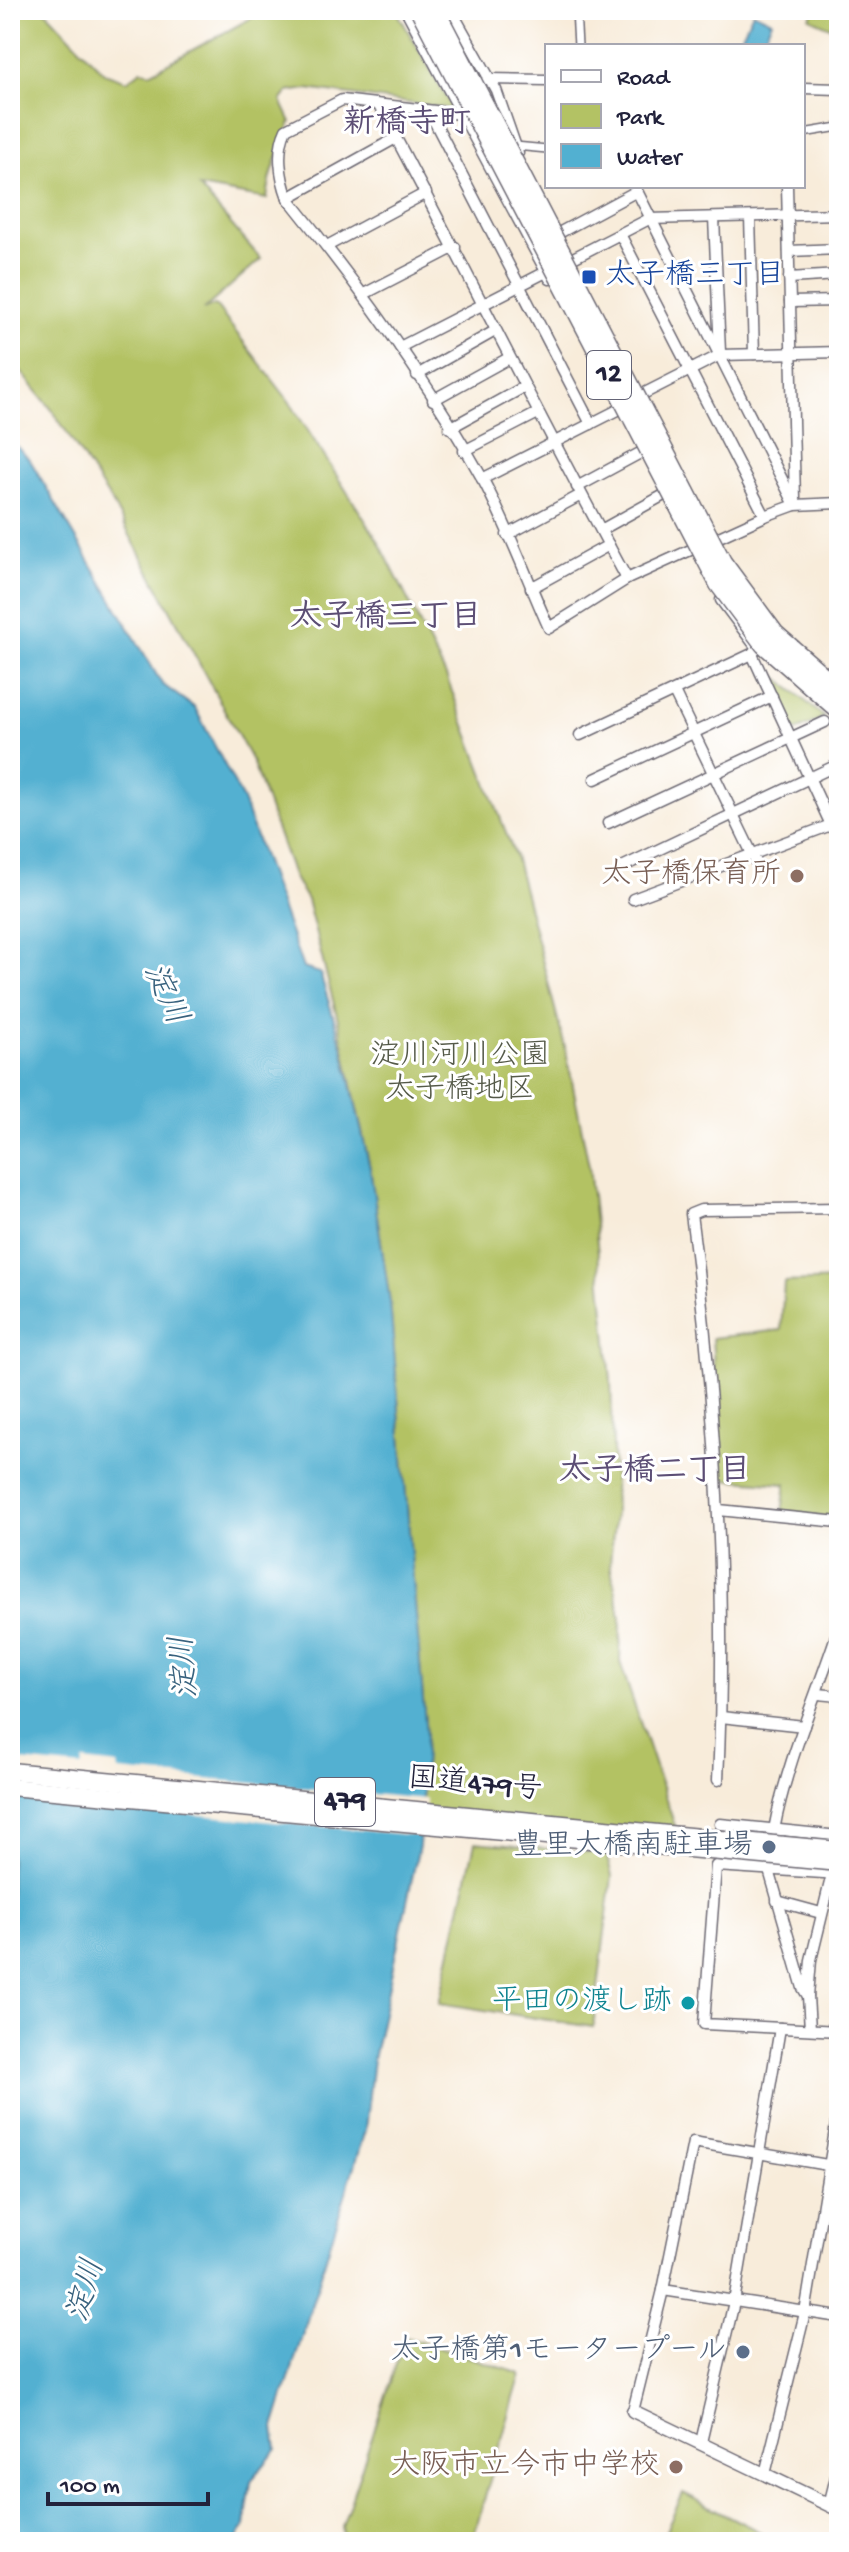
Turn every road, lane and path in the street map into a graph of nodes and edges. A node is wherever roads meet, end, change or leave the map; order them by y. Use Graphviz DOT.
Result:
graph roads {
  1 [pos="406,10"];
  2 [pos="420,10"];
  3 [pos="435,10"];
  4 [pos="451,10"];
  5 [pos="576,10"];
  6 [pos="578,44"];
  7 [pos="441,78"];
  8 [pos="489,80"];
  9 [pos="545,80"];
  10 [pos="805,88"];
  11 [pos="839,89"];
  12 [pos="379,106"];
  13 [pos="429,111"];
  14 [pos="460,114"];
  15 [pos="839,127"];
  16 [pos="805,133"];
  17 [pos="396,138"];
  18 [pos="515,146"];
  19 [pos="545,149"];
  20 [pos="787,188"];
  21 [pos="426,193"];
  22 [pos="288,198"];
  23 [pos="839,214"];
  24 [pos="788,216"];
  25 [pos="750,217"];
  26 [pos="714,218"];
  27 [pos="649,219"];
  28 [pos="557,234"];
  29 [pos="620,234"];
  30 [pos="327,246"];
  31 [pos="455,247"];
  32 [pos="839,249"];
  33 [pos="789,251"];
  34 [pos="571,259"];
  35 [pos="546,271"];
  36 [pos="839,275"];
  37 [pos="789,278"];
  38 [pos="519,284"];
  39 [pos="364,294"];
  40 [pos="839,301"];
  41 [pos="790,302"];
  42 [pos="481,304"];
  43 [pos="495,331"];
  44 [pos="400,347"];
  45 [pos="839,352"];
  46 [pos="791,353"];
  47 [pos="754,354"];
  48 [pos="720,355"];
  49 [pos="509,358"];
  50 [pos="690,370"];
  51 [pos="417,375"];
  52 [pos="524,387"];
  53 [pos="643,396"];
  54 [pos="433,400"];
  55 [pos="618,406"];
  56 [pos="538,413"];
  57 [pos="591,424"];
  58 [pos="450,428"];
  59 [pos="552,441"];
  60 [pos="464,451"];
  61 [pos="642,452"];
  62 [pos="482,479"];
  63 [pos="579,491"];
  64 [pos="664,495"];
  65 [pos="839,503"];
  66 [pos="795,505"];
  67 [pos="765,516"];
  68 [pos="601,530"];
  69 [pos="507,535"];
  70 [pos="715,538"];
  71 [pos="609,545"];
  72 [pos="692,549"];
  73 [pos="627,579"];
  74 [pos="531,588"];
  75 [pos="755,651"];
  76 [pos="839,679"];
  77 [pos="839,690"];
  78 [pos="674,692"];
  79 [pos="772,696"];
  80 [pos="832,716"];
  81 [pos="839,721"];
  82 [pos="694,733"];
  83 [pos="580,735"];
  84 [pos="790,737"];
  85 [pos="839,764"];
  86 [pos="714,775"];
  87 [pos="810,778"];
  88 [pos="595,779"];
  89 [pos="733,815"];
  90 [pos="608,823"];
  91 [pos="835,823"];
  92 [pos="751,853"];
  93 [pos="757,864"];
  94 [pos="624,866"];
  95 [pos="633,899"];
  96 [pos="839,1208"];
  97 [pos="719,1510"];
  98 [pos="839,1522"];
  99 [pos="839,1627"];
  100 [pos="818,1694"];
  101 [pos="839,1696"];
  102 [pos="721,1717"];
  103 [pos="804,1726"];
  104 [pos="10,1771"];
  105 [pos="718,1780"];
  106 [pos="10,1787"];
  107 [pos="720,1824"];
  108 [pos="774,1830"];
  109 [pos="839,1836"];
  110 [pos="839,1850"];
  111 [pos="769,1870"];
  112 [pos="837,1870"];
  113 [pos="777,1901"];
  114 [pos="821,1913"];
  115 [pos="808,1996"];
  116 [pos="780,2028"];
  117 [pos="810,2029"];
  118 [pos="839,2031"];
  119 [pos="839,2106"];
  120 [pos="759,2154"];
  121 [pos="834,2166"];
  122 [pos="663,2290"];
  123 [pos="734,2302"];
  124 [pos="805,2313"];
  125 [pos="839,2317"];
  126 [pos="633,2411"];
  127 [pos="701,2442"];
  128 [pos="839,2465"];
  129 [pos="765,2474"];
  130 [pos="834,2508"];
  1 -- 7 [label="street"];
  2 -- 80 [label="highway, 12, bridge"];
  3 -- 77 [label="highway, bridge"];
  4 -- 8 [label="street"];
  5 -- 6 [label="street"];
  7 -- 8 [label="street"];
  7 -- 14 [label="street"];
  8 -- 9 [label="street"];
  8 -- 18 [label="street"];
  10 -- 11 [label="street"];
  12 -- 13 [label="street"];
  12 -- 17 [label="street"];
  12 -- 22 [label="street"];
  13 -- 14 [label="street"];
  13 -- 38 [label="street"];
  14 -- 35 [label="street"];
  15 -- 16 [label="street"];
  17 -- 21 [label="street"];
  17 -- 22 [label="street"];
  18 -- 19 [label="street"];
  18 -- 28 [label="street"];
  20 -- 24 [label="street"];
  21 -- 30 [label="street"];
  21 -- 31 [label="street"];
  22 -- 30 [label="street"];
  23 -- 24 [label="street"];
  24 -- 25 [label="street"];
  24 -- 33 [label="street"];
  25 -- 26 [label="street"];
  25 -- 47 [label="street"];
  26 -- 27 [label="street"];
  26 -- 48 [label="street"];
  27 -- 28 [label="street"];
  27 -- 29 [label="street"];
  27 -- 48 [label="street"];
  28 -- 34 [label="street"];
  29 -- 34 [label="street"];
  29 -- 50 [label="street"];
  30 -- 39 [label="street"];
  31 -- 39 [label="street"];
  31 -- 42 [label="street"];
  32 -- 33 [label="street"];
  33 -- 37 [label="street"];
  34 -- 35 [label="street"];
  34 -- 53 [label="street"];
  35 -- 38 [label="street"];
  35 -- 55 [label="street"];
  36 -- 37 [label="street"];
  37 -- 41 [label="street"];
  38 -- 42 [label="street"];
  38 -- 57 [label="street"];
  39 -- 44 [label="street"];
  40 -- 41 [label="street"];
  41 -- 46 [label="street"];
  42 -- 43 [label="street"];
  42 -- 44 [label="street"];
  43 -- 49 [label="street"];
  43 -- 51 [label="street"];
  44 -- 51 [label="street"];
  45 -- 46 [label="street"];
  46 -- 47 [label="street"];
  46 -- 66 [label="street"];
  47 -- 48 [label="street"];
  48 -- 50 [label="street"];
  48 -- 66 [label="street"];
  49 -- 52 [label="street"];
  49 -- 54 [label="street"];
  50 -- 53 [label="street"];
  50 -- 67 [label="street"];
  51 -- 54 [label="street"];
  52 -- 56 [label="street"];
  52 -- 58 [label="street"];
  53 -- 55 [label="street"];
  53 -- 70 [label="street"];
  54 -- 58 [label="street"];
  55 -- 57 [label="street"];
  55 -- 61 [label="street"];
  56 -- 59 [label="street"];
  56 -- 60 [label="street"];
  57 -- 59 [label="street"];
  58 -- 60 [label="street"];
  59 -- 62 [label="street"];
  59 -- 63 [label="street"];
  60 -- 62 [label="street"];
  61 -- 63 [label="street"];
  61 -- 64 [label="street"];
  62 -- 69 [label="street"];
  63 -- 68 [label="street"];
  63 -- 69 [label="street"];
  64 -- 68 [label="street"];
  64 -- 72 [label="street"];
  65 -- 66 [label="street"];
  66 -- 67 [label="street"];
  67 -- 70 [label="street"];
  68 -- 71 [label="street"];
  69 -- 74 [label="street"];
  70 -- 72 [label="street"];
  70 -- 76 [label="street"];
  71 -- 73 [label="street"];
  71 -- 74 [label="street"];
  72 -- 73 [label="street"];
  72 -- 75 [label="street"];
  73 -- 74 [label="street"];
  75 -- 78 [label="street"];
  75 -- 79 [label="street"];
  75 -- 81 [label="street"];
  78 -- 82 [label="street"];
  78 -- 83 [label="street"];
  79 -- 82 [label="street"];
  79 -- 84 [label="street"];
  80 -- 84 [label="street"];
  82 -- 86 [label="street"];
  82 -- 88 [label="street"];
  84 -- 86 [label="street"];
  84 -- 87 [label="street"];
  85 -- 87 [label="street"];
  86 -- 89 [label="street"];
  86 -- 90 [label="street"];
  87 -- 89 [label="street"];
  87 -- 91 [label="street"];
  89 -- 92 [label="street"];
  89 -- 94 [label="street"];
  91 -- 92 [label="street"];
  92 -- 93 [label="street"];
  92 -- 95 [label="street"];
  96 -- 97 [label="street"];
  97 -- 98 [label="street"];
  97 -- 102 [label="street"];
  99 -- 100 [label="street"];
  100 -- 101 [label="street"];
  100 -- 103 [label="street"];
  102 -- 103 [label="street"];
  102 -- 105 [label="street"];
  103 -- 108 [label="street"];
  104 -- 110 [label="highway, 国道479号 / 479, bridge"];
  106 -- 112 [label="highway, 国道479号 / 479, bridge"];
  107 -- 108 [label="street"];
  108 -- 109 [label="street"];
  111 -- 112 [label="street"];
  111 -- 113 [label="street"];
  111 -- 116 [label="street"];
  112 -- 114 [label="street"];
  113 -- 114 [label="street"];
  113 -- 115 [label="street"];
  114 -- 115 [label="street"];
  115 -- 117 [label="street"];
  116 -- 117 [label="street"];
  116 -- 120 [label="street"];
  117 -- 118 [label="street"];
  119 -- 121 [label="street"];
  120 -- 121 [label="street"];
  120 -- 122 [label="street"];
  120 -- 123 [label="street"];
  121 -- 124 [label="street"];
  122 -- 123 [label="street"];
  122 -- 126 [label="street"];
  123 -- 124 [label="street"];
  123 -- 127 [label="street"];
  124 -- 125 [label="street"];
  124 -- 129 [label="street"];
  126 -- 127 [label="street"];
  127 -- 129 [label="street"];
  128 -- 130 [label="street"];
  129 -- 130 [label="street"];
}
